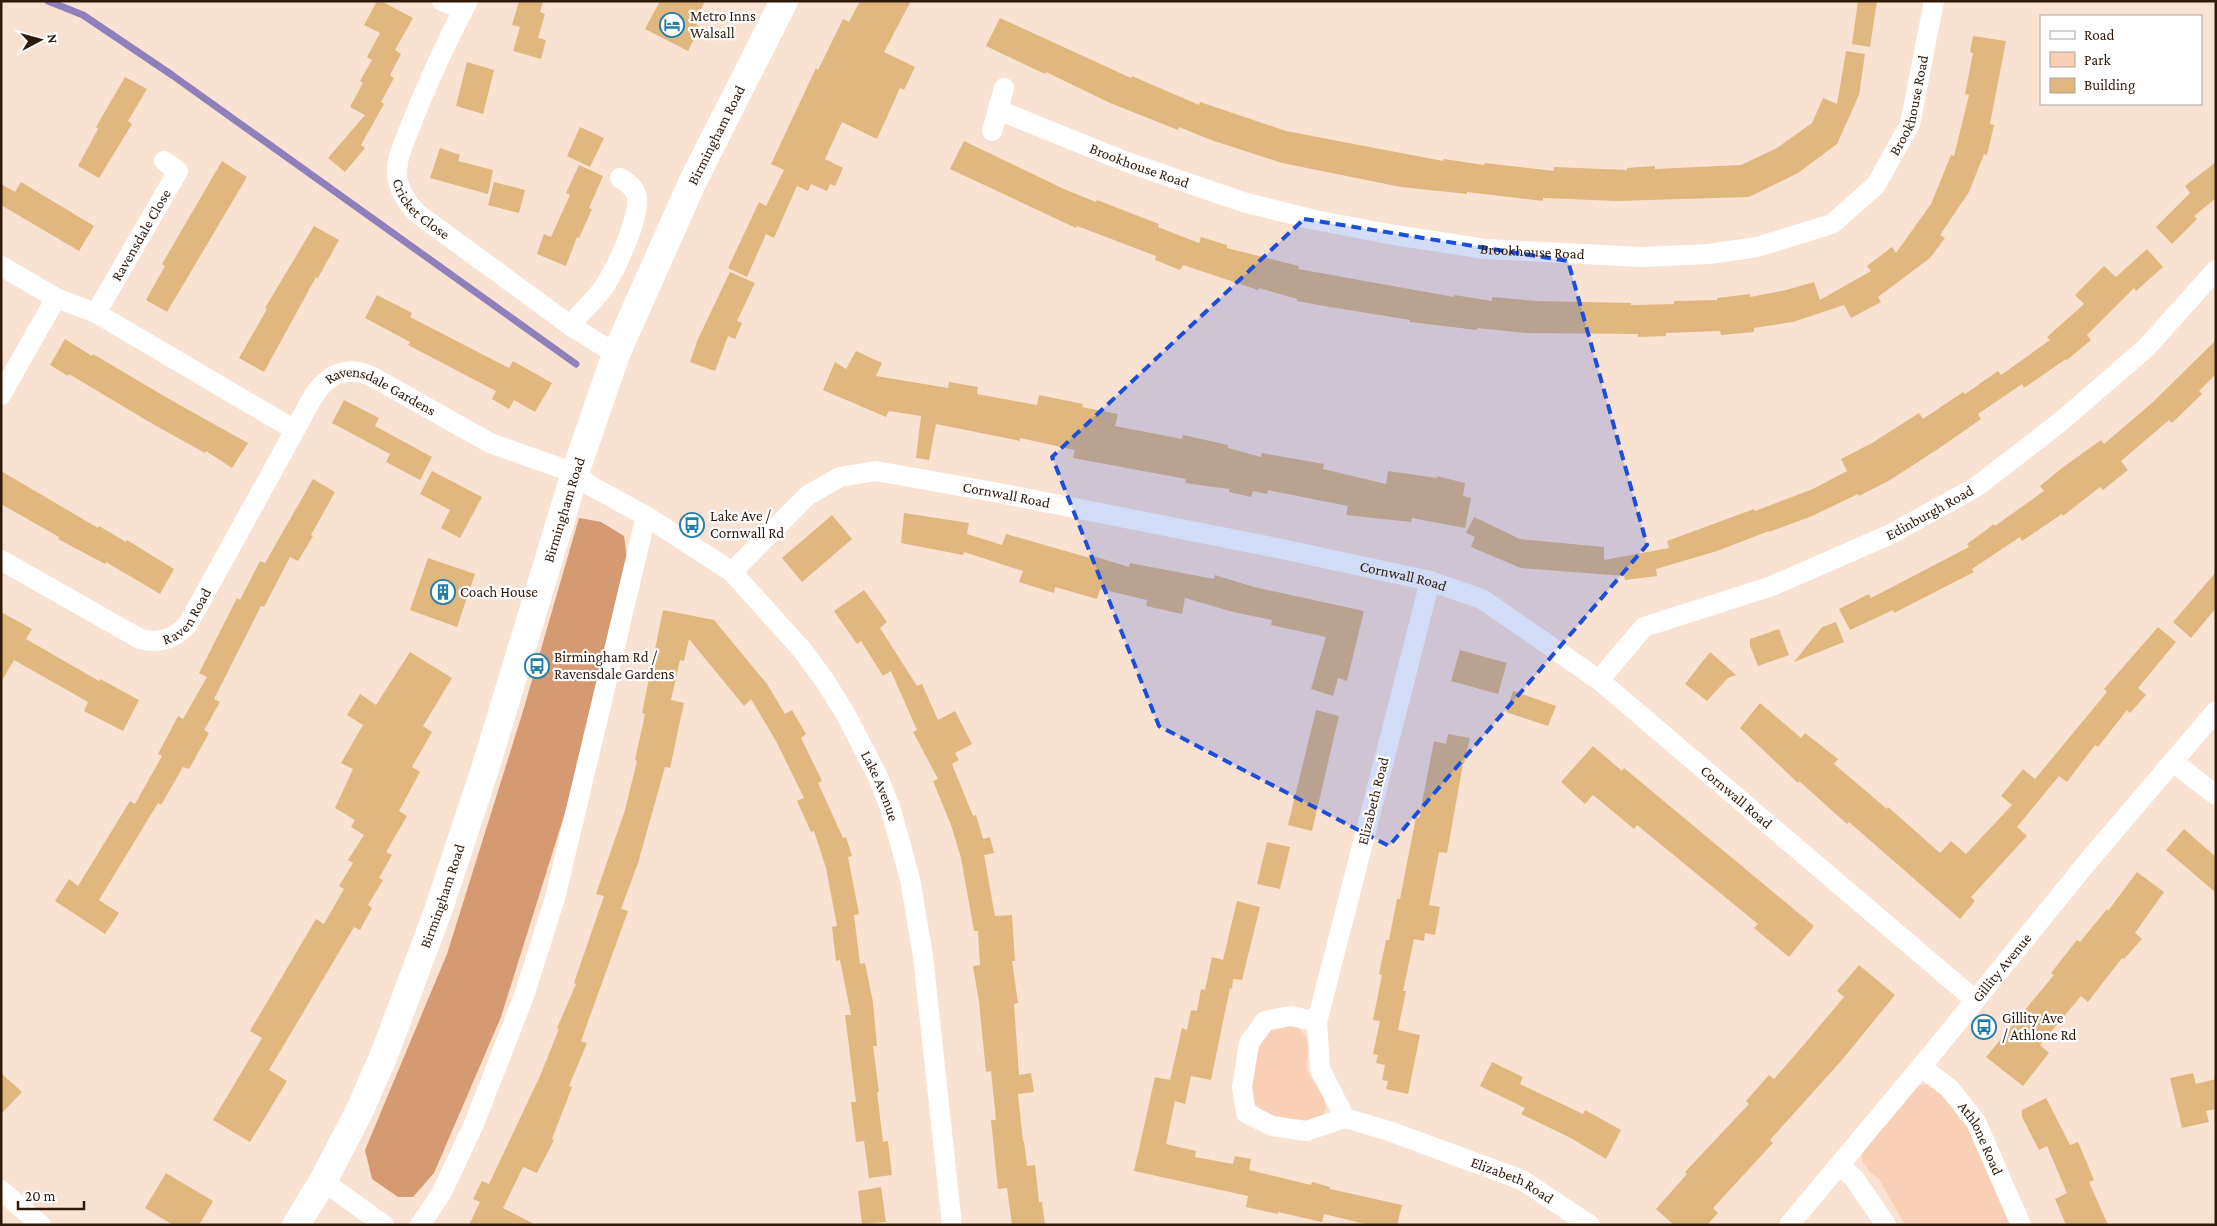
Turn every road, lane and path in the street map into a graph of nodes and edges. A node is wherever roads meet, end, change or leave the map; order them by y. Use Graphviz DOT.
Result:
graph roads {
  1 [pos="442,1"];
  2 [pos="784,1"];
  3 [pos="1934,1"];
  4 [pos="465,6"];
  5 [pos="1004,88"];
  6 [pos="998,110"];
  7 [pos="992,131"];
  8 [pos="164,161"];
  9 [pos="620,178"];
  10 [pos="1,266"];
  11 [pos="2216,270"];
  12 [pos="56,298"];
  13 [pos="96,313"];
  14 [pos="571,326"];
  15 [pos="616,354"];
  16 [pos="1,395"];
  17 [pos="295,430"];
  18 [pos="575,473"];
  19 [pos="646,516"];
  20 [pos="1,560"];
  21 [pos="732,572"];
  22 [pos="1430,581"];
  23 [pos="1599,680"];
  24 [pos="2216,711"];
  25 [pos="2173,762"];
  26 [pos="2216,796"];
  27 [pos="1975,1000"];
  28 [pos="1317,1022"];
  29 [pos="1921,1067"];
  30 [pos="1345,1118"];
  31 [pos="1838,1165"];
  32 [pos="323,1180"];
  33 [pos="1,1190"];
  34 [pos="41,1225"];
  35 [pos="296,1225"];
  36 [pos="384,1225"];
  37 [pos="420,1225"];
  38 [pos="952,1225"];
  39 [pos="1590,1225"];
  40 [pos="1789,1225"];
  41 [pos="1886,1225"];
  42 [pos="2021,1225"];
  1 -- 4 [label="street, Cricket Close"];
  2 -- 15 [label="highway, Birmingham Road"];
  3 -- 6 [label="street, Brookhouse Road"];
  4 -- 14 [label="street, Cricket Close"];
  5 -- 6 [label="street"];
  6 -- 7 [label="street"];
  8 -- 13 [label="street, Ravensdale Close"];
  9 -- 14 [label="street"];
  10 -- 12 [label="street"];
  11 -- 23 [label="street, Edinburgh Road"];
  12 -- 13 [label="street"];
  12 -- 16 [label="street"];
  13 -- 17 [label="street"];
  14 -- 15 [label="street, Cricket Close"];
  15 -- 18 [label="highway, Birmingham Road"];
  17 -- 18 [label="street, Ravensdale Gardens"];
  17 -- 20 [label="street, Raven Road"];
  18 -- 19 [label="street, Lake Avenue"];
  18 -- 32 [label="highway, Birmingham Road"];
  19 -- 21 [label="street, Lake Avenue"];
  19 -- 37 [label="street"];
  21 -- 22 [label="street, Cornwall Road"];
  21 -- 38 [label="street, Lake Avenue"];
  22 -- 23 [label="street, Cornwall Road"];
  22 -- 28 [label="street, Elizabeth Road"];
  23 -- 27 [label="street, Cornwall Road"];
  24 -- 25 [label="street, Gillity Avenue"];
  25 -- 26 [label="street"];
  25 -- 27 [label="street, Gillity Avenue"];
  27 -- 29 [label="street, Gillity Avenue"];
  28 -- 30 [label="street, Elizabeth Road"];
  28 -- 30 [label="street"];
  29 -- 31 [label="street, Gillity Avenue"];
  29 -- 42 [label="street, Athlone Road"];
  30 -- 39 [label="street, Elizabeth Road"];
  31 -- 40 [label="street, Gillity Avenue"];
  31 -- 41 [label="street"];
  32 -- 35 [label="highway, Birmingham Road"];
  32 -- 36 [label="street"];
  33 -- 34 [label="street"];
}
